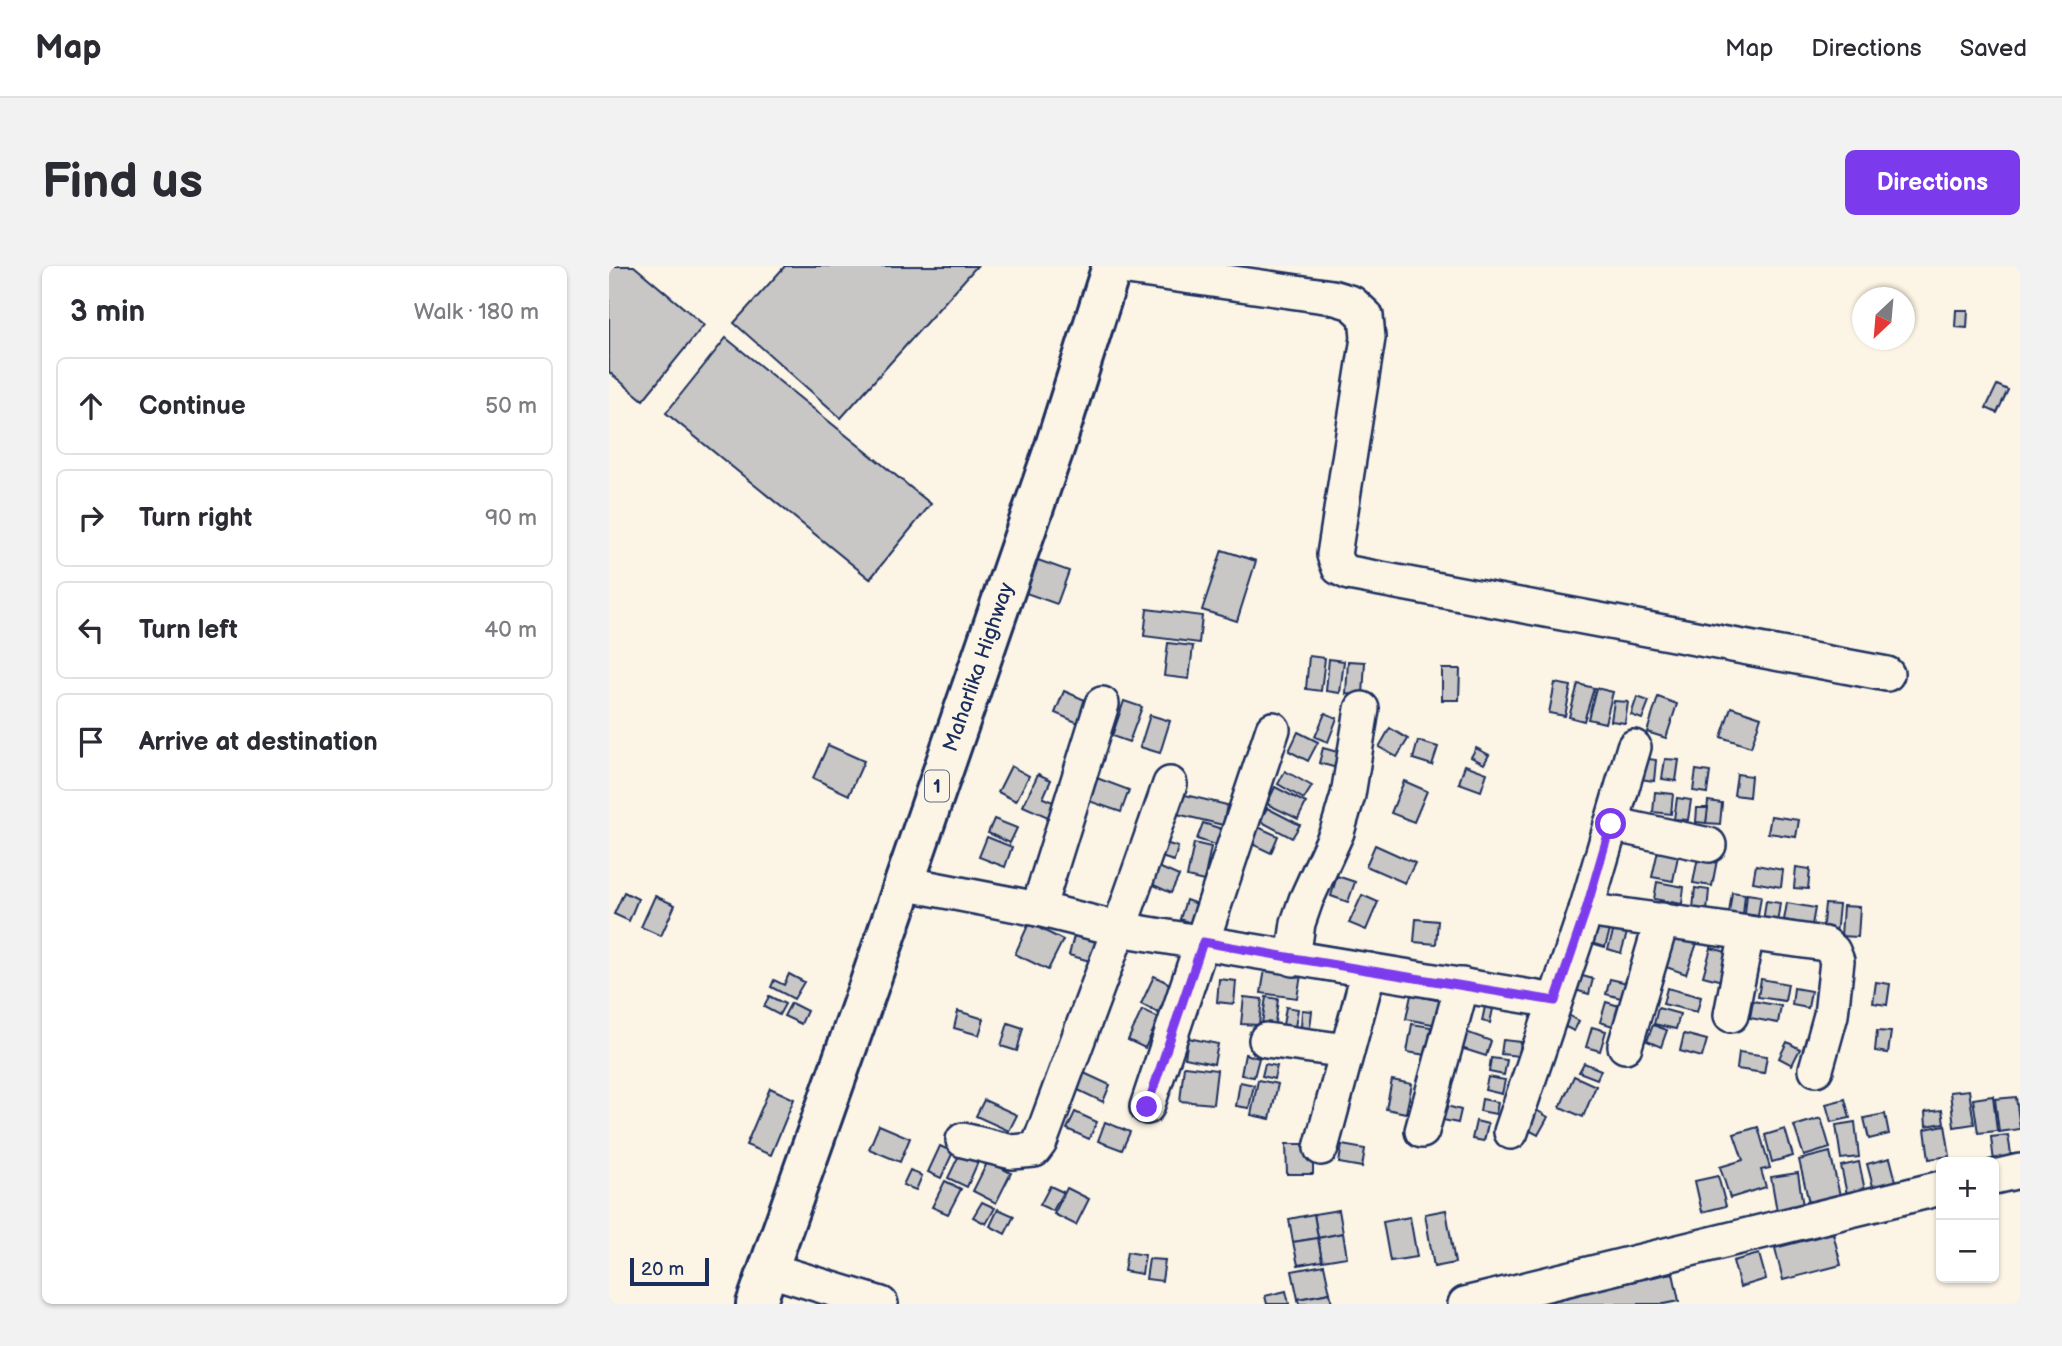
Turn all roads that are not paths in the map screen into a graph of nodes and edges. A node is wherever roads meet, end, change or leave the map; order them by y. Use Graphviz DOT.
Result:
graph roads {
  1 [pos="1113,266"];
  2 [pos="1887,674"];
  3 [pos="1102,705"];
  4 [pos="1362,709"];
  5 [pos="1273,729"];
  6 [pos="1634,747"];
  7 [pos="1170,784"];
  8 [pos="1611,824"];
  9 [pos="1709,845"];
  10 [pos="903,883"];
  11 [pos="1038,908"];
  12 [pos="1586,910"];
  13 [pos="1662,920"];
  14 [pos="1119,929"];
  15 [pos="1747,933"];
  16 [pos="1203,942"];
  17 [pos="1293,958"];
  18 [pos="1369,970"];
  19 [pos="1462,985"];
  20 [pos="1555,1001"];
  21 [pos="1731,1015"];
  22 [pos="1266,1040"];
  23 [pos="1625,1046"];
  24 [pos="1347,1051"];
  25 [pos="1816,1069"];
  26 [pos="1147,1107"];
  27 [pos="1422,1131"];
  28 [pos="1511,1132"];
  29 [pos="963,1140"];
  30 [pos="1321,1148"];
  31 [pos="2020,1171"];
  32 [pos="1999,1176"];
  33 [pos="1936,1189"];
  34 [pos="761,1286"];
  35 [pos="1505,1299"];
  36 [pos="881,1304"];
  37 [pos="1465,1304"];
  1 -- 2 [label="street"];
  1 -- 10 [label="highway, Maharlika Highway / 1"];
  3 -- 11 [label="street"];
  4 -- 17 [label="street"];
  5 -- 16 [label="street"];
  6 -- 8 [label="street"];
  7 -- 14 [label="street"];
  8 -- 9 [label="street"];
  8 -- 12 [label="street"];
  10 -- 11 [label="street"];
  10 -- 34 [label="highway, Maharlika Highway / 1"];
  11 -- 14 [label="street"];
  12 -- 13 [label="street"];
  12 -- 20 [label="street"];
  13 -- 15 [label="street"];
  13 -- 23 [label="street"];
  14 -- 16 [label="street"];
  14 -- 29 [label="street"];
  15 -- 21 [label="street"];
  15 -- 25 [label="street"];
  16 -- 17 [label="street"];
  16 -- 26 [label="street"];
  17 -- 18 [label="street"];
  18 -- 19 [label="street"];
  18 -- 24 [label="street"];
  19 -- 20 [label="street"];
  19 -- 27 [label="street"];
  20 -- 28 [label="street"];
  22 -- 24 [label="street"];
  24 -- 30 [label="street"];
  31 -- 32 [label="street"];
  33 -- 35 [label="street"];
  34 -- 36 [label="street"];
  35 -- 37 [label="street"];
}
